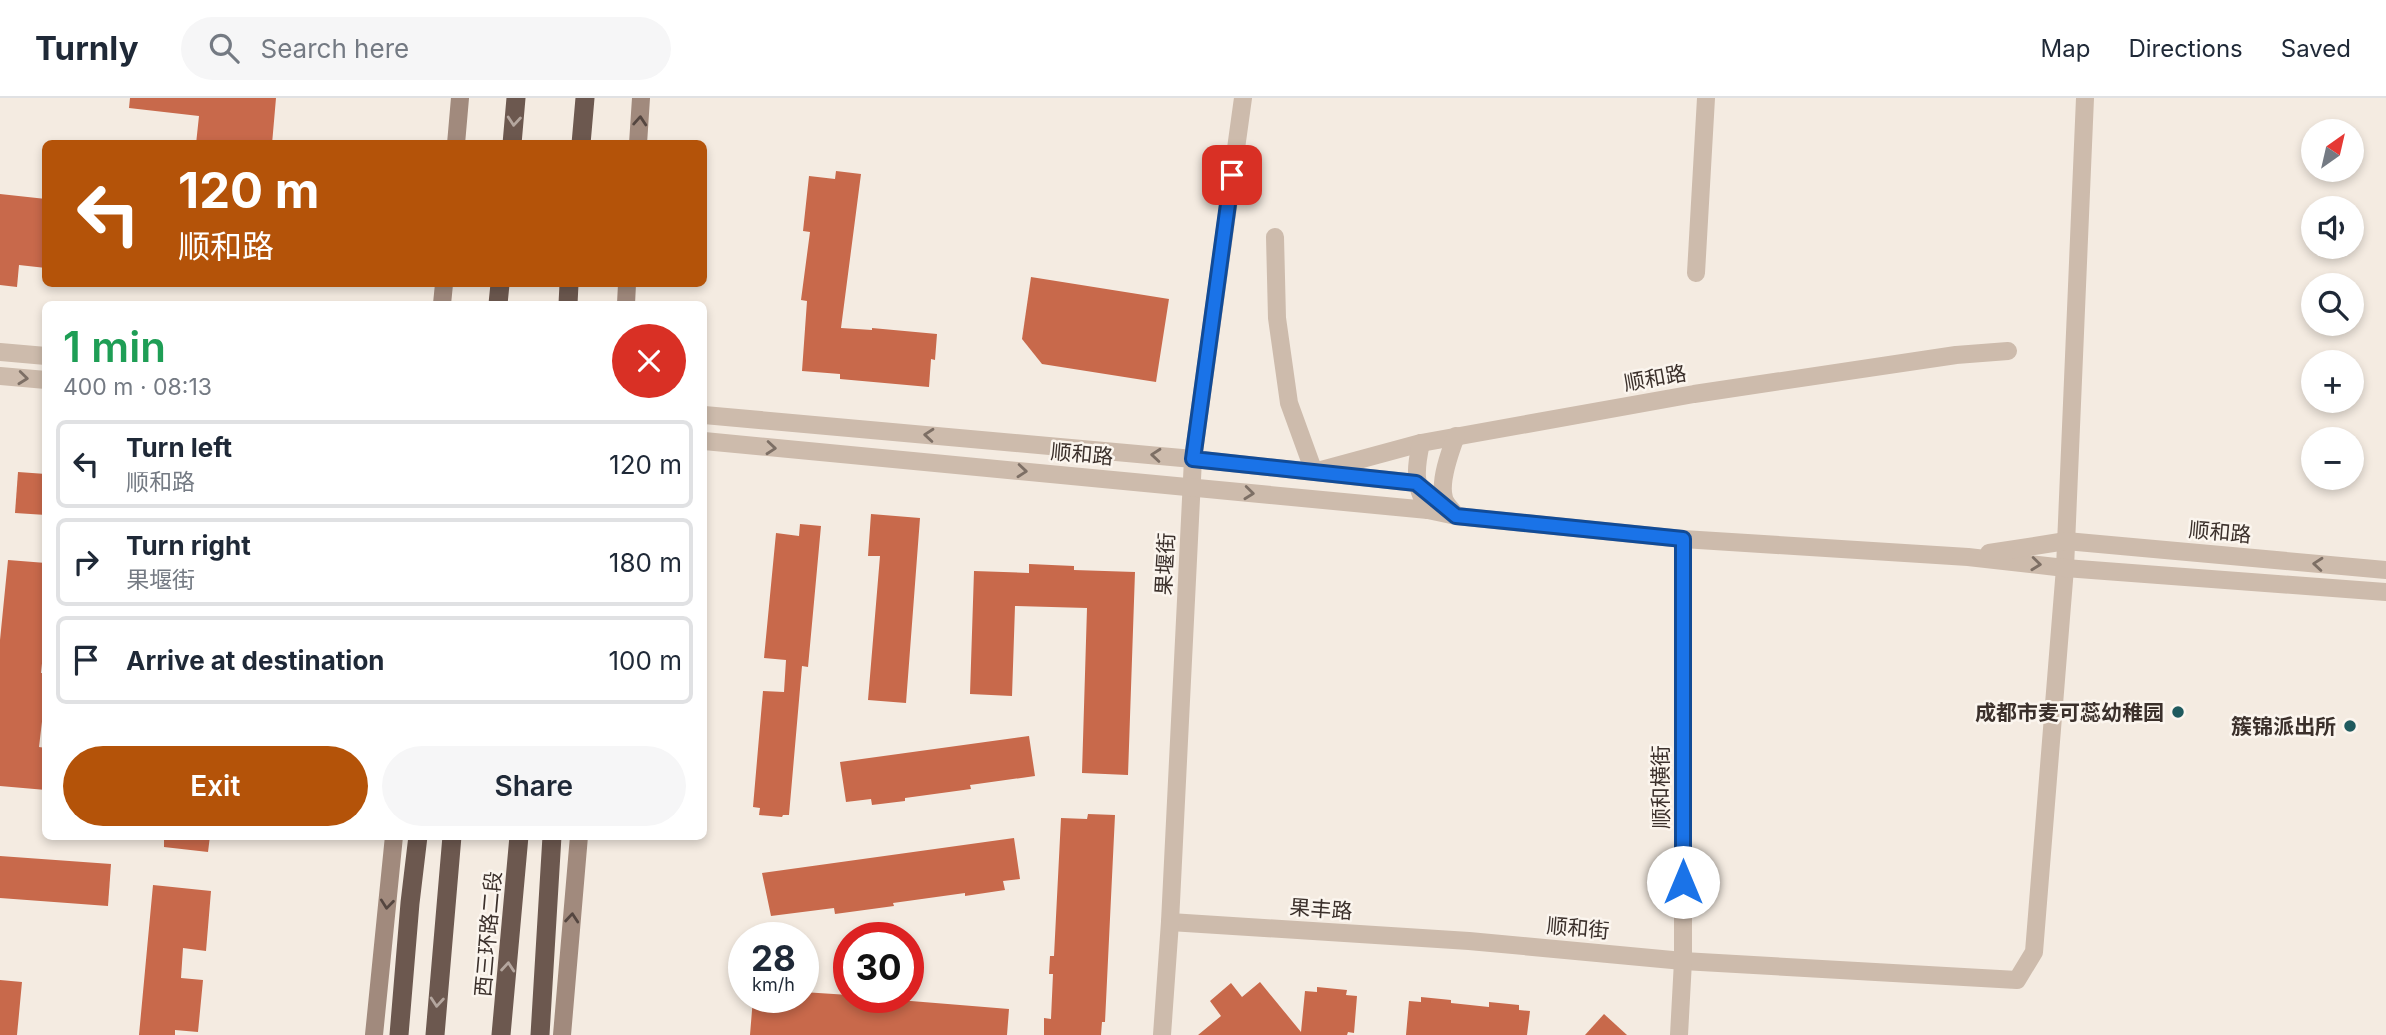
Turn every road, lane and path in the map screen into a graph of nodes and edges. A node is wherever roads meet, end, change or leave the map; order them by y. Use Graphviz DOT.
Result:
graph roads {
  1 [pos="460,98"];
  2 [pos="516,98"];
  3 [pos="585,98"];
  4 [pos="641,98"];
  5 [pos="1243,98"];
  6 [pos="1706,98"];
  7 [pos="2085,98"];
  8 [pos="456,140"];
  9 [pos="512,140"];
  10 [pos="581,140"];
  11 [pos="638,140"];
  12 [pos="1275,237"];
  13 [pos="1696,273"];
  14 [pos="2008,351"];
  15 [pos="0,352"];
  16 [pos="42,356"];
  17 [pos="0,376"];
  18 [pos="42,380"];
  19 [pos="707,415"];
  20 [pos="1456,436"];
  21 [pos="707,441"];
  22 [pos="1421,443"];
  23 [pos="1193,459"];
  24 [pos="1314,472"];
  25 [pos="1416,483"];
  26 [pos="1191,487"];
  27 [pos="1428,510"];
  28 [pos="1456,516"];
  29 [pos="1683,539"];
  30 [pos="2066,541"];
  31 [pos="1968,557"];
  32 [pos="2065,568"];
  33 [pos="2386,570"];
  34 [pos="2386,592"];
  35 [pos="394,840"];
  36 [pos="418,840"];
  37 [pos="452,840"];
  38 [pos="519,840"];
  39 [pos="552,840"];
  40 [pos="579,840"];
  41 [pos="1170,922"];
  42 [pos="1469,941"];
  43 [pos="1683,961"];
  44 [pos="374,1035"];
  45 [pos="399,1035"];
  46 [pos="435,1035"];
  47 [pos="501,1035"];
  48 [pos="540,1035"];
  49 [pos="562,1035"];
  50 [pos="1163,1035"];
  51 [pos="1679,1035"];
  1 -- 8 [label="main road"];
  2 -- 9 [label="highway, one-way"];
  3 -- 10 [label="highway"];
  11 -- 4 [label="main road, one-way"];
  5 -- 23 [label="street, 果堰街"];
  6 -- 13 [label="street"];
  7 -- 30 [label="street"];
  12 -- 24 [label="street"];
  14 -- 20 [label="street, 顺和路"];
  15 -- 16 [label="street"];
  17 -- 18 [label="street, one-way"];
  23 -- 19 [label="street, 顺和路, one-way"];
  20 -- 22 [label="street, 顺和路"];
  20 -- 28 [label="street"];
  21 -- 26 [label="street, 顺和路, one-way"];
  22 -- 24 [label="street, 顺和路"];
  22 -- 25 [label="street"];
  23 -- 24 [label="street, 顺和路"];
  23 -- 26 [label="street, 果堰街"];
  24 -- 25 [label="street, 顺和路"];
  25 -- 27 [label="street"];
  25 -- 28 [label="street"];
  26 -- 27 [label="street, 顺和路, one-way"];
  26 -- 41 [label="street, 果堰街"];
  27 -- 28 [label="street, 顺和路"];
  28 -- 29 [label="street, 顺和路"];
  29 -- 31 [label="street, 顺和路"];
  29 -- 43 [label="street, 顺和横街"];
  30 -- 31 [label="street, 顺和路"];
  30 -- 32 [label="street"];
  33 -- 30 [label="street, 顺和路, one-way"];
  31 -- 32 [label="street, 顺和路, one-way"];
  32 -- 34 [label="street, 顺和路"];
  32 -- 43 [label="street, 顺和街"];
  35 -- 44 [label="main road, one-way"];
  36 -- 45 [label="highway"];
  37 -- 46 [label="highway, one-way"];
  47 -- 38 [label="highway, 西三环路二段, one-way"];
  39 -- 48 [label="highway"];
  49 -- 40 [label="main road, one-way"];
  41 -- 42 [label="street, 果丰路"];
  41 -- 50 [label="street, 果堰街"];
  42 -- 43 [label="street, 顺和街"];
  43 -- 51 [label="street, 顺和横街"];
}
